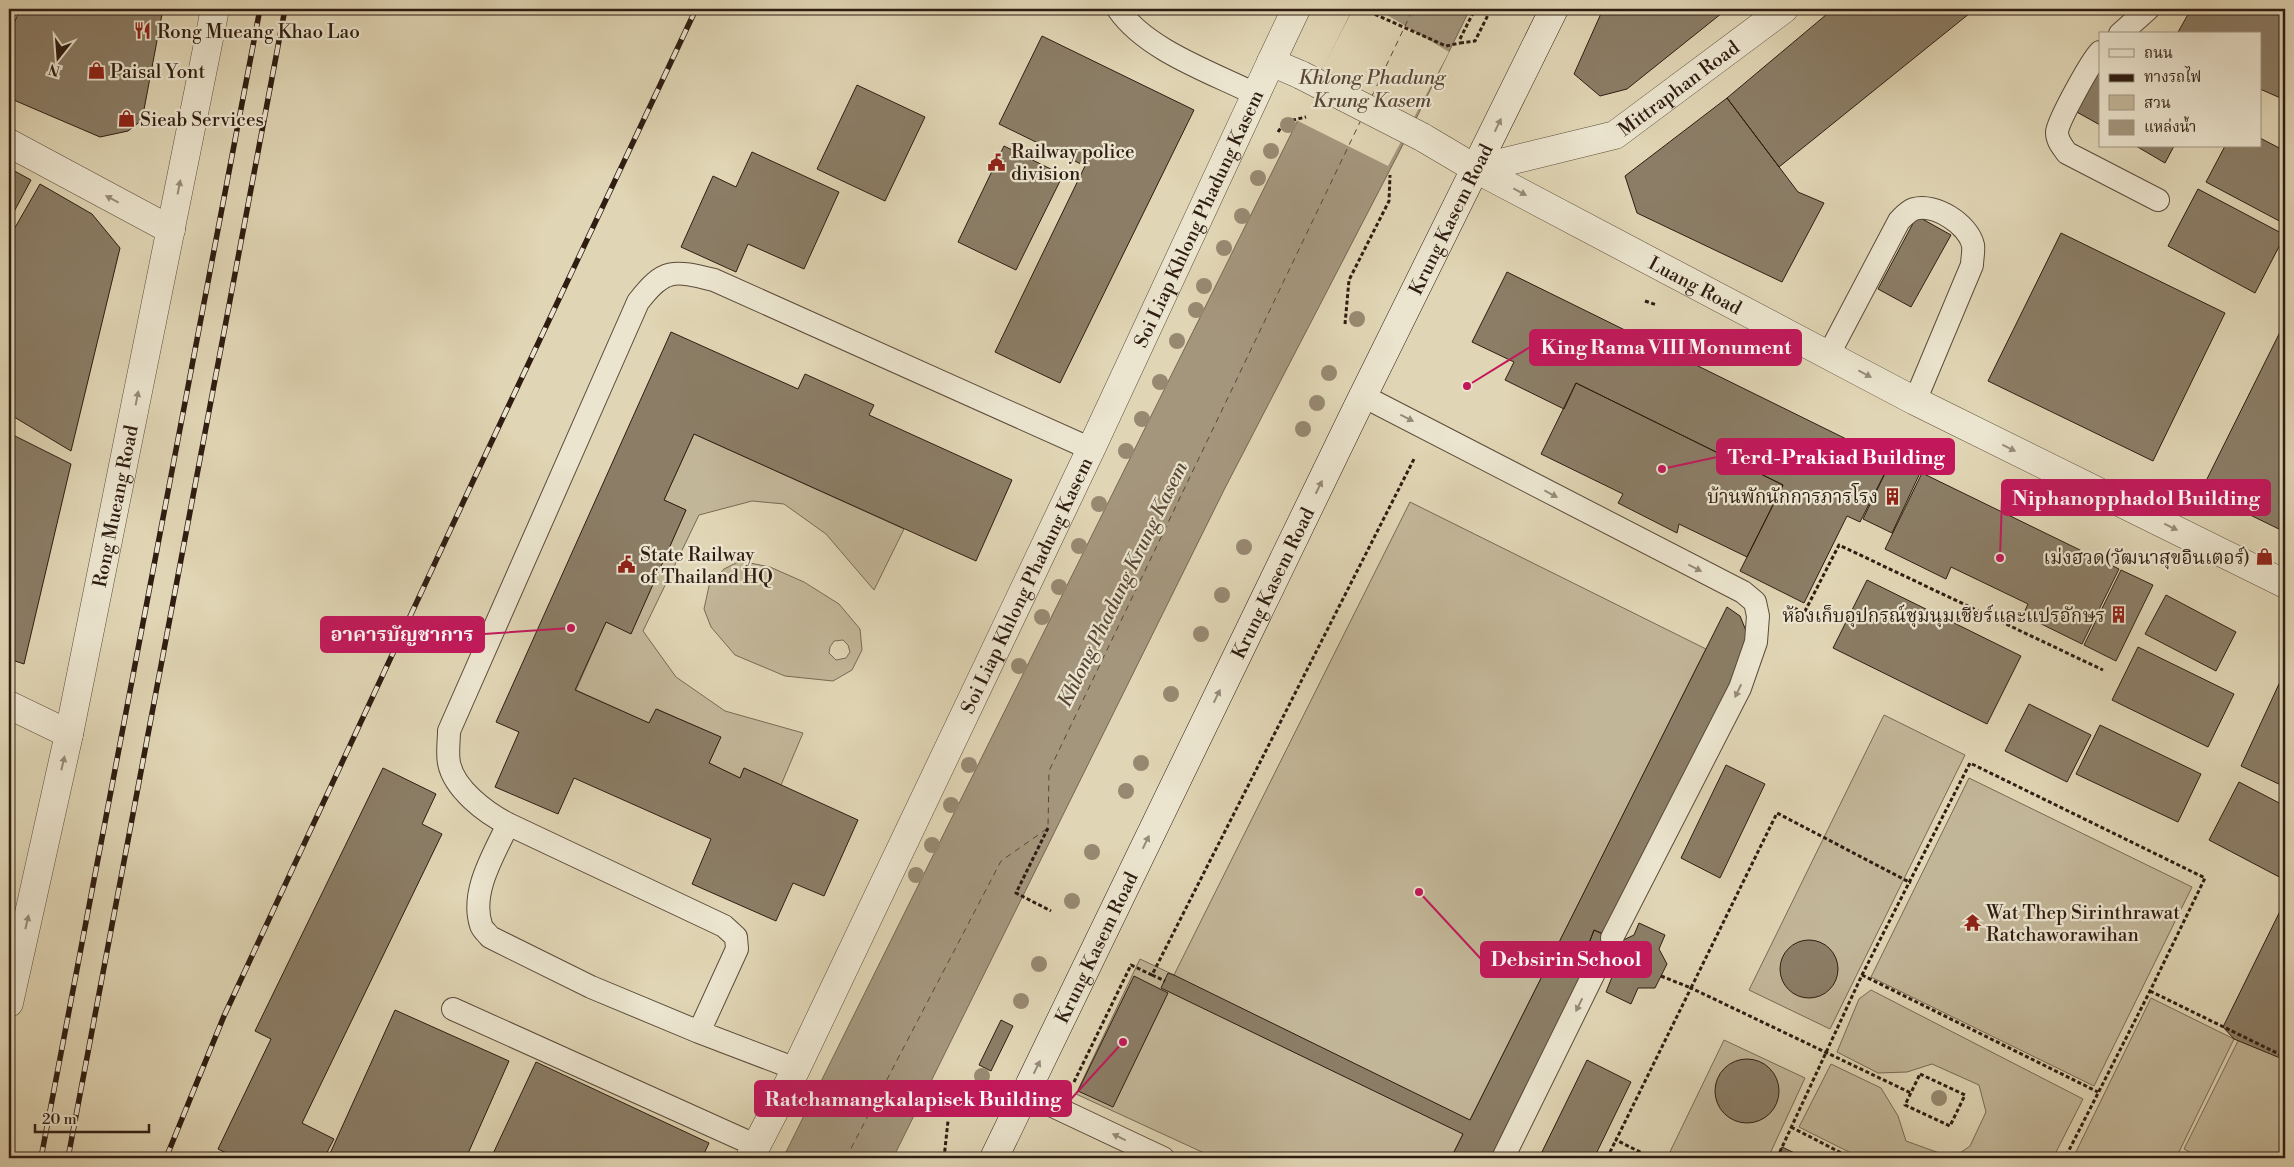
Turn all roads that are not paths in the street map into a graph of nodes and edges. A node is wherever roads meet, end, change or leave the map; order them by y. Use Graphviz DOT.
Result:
graph roads {
  1 [pos="215,9"];
  2 [pos="1118,9"];
  3 [pos="1296,9"];
  4 [pos="1554,9"];
  5 [pos="1784,9"];
  6 [pos="2148,9"];
  7 [pos="2122,32"];
  8 [pos="2099,55"];
  9 [pos="1271,62"];
  10 [pos="1255,94"];
  11 [pos="9,143"];
  12 [pos="1476,169"];
  13 [pos="2158,200"];
  14 [pos="171,230"];
  15 [pos="1829,354"];
  16 [pos="1363,396"];
  17 [pos="1915,401"];
  18 [pos="1091,449"];
  19 [pos="2285,584"];
  20 [pos="9,705"];
  21 [pos="69,734"];
  22 [pos="508,824"];
  23 [pos="1612,938"];
  24 [pos="1600,961"];
  25 [pos="9,1004"];
  26 [pos="453,1009"];
  27 [pos="699,1032"];
  28 [pos="796,1069"];
  29 [pos="1025,1093"];
  30 [pos="753,1152"];
  31 [pos="994,1158"];
  32 [pos="1163,1158"];
  33 [pos="1503,1158"];
  14 -- 1 [label="street, Rong Mueang Road, one-way"];
  2 -- 10 [label="lane"];
  3 -- 9 [label="street, Soi Liap Khlong Phadung Kasem"];
  12 -- 4 [label="street, Krung Kasem Road, one-way"];
  5 -- 12 [label="street, Mittraphan Road"];
  6 -- 7 [label="lane"];
  8 -- 13 [label="lane"];
  9 -- 10 [label="street, Soi Liap Khlong Phadung Kasem"];
  9 -- 12 [label="street, Luang Road, bridge"];
  10 -- 18 [label="street, Soi Liap Khlong Phadung Kasem"];
  14 -- 11 [label="street, one-way"];
  12 -- 15 [label="street, Luang Road, one-way"];
  12 -- 16 [label="street, Krung Kasem Road"];
  21 -- 14 [label="street, Rong Mueang Road, one-way"];
  15 -- 17 [label="street, Luang Road, one-way"];
  15 -- 17 [label="lane"];
  16 -- 23 [label="lane, one-way"];
  29 -- 16 [label="street, Krung Kasem Road, one-way"];
  17 -- 19 [label="street, Luang Road, one-way"];
  18 -- 22 [label="lane"];
  18 -- 28 [label="street, Soi Liap Khlong Phadung Kasem"];
  20 -- 21 [label="street"];
  25 -- 21 [label="street, Rong Mueang Road, one-way"];
  22 -- 27 [label="lane"];
  22 -- 27 [label="lane"];
  24 -- 33 [label="lane, one-way"];
  26 -- 30 [label="lane"];
  27 -- 28 [label="lane"];
  28 -- 30 [label="street, Soi Liap Khlong Phadung Kasem"];
  29 -- 31 [label="street, Krung Kasem Road"];
  32 -- 29 [label="lane, one-way"];
}
